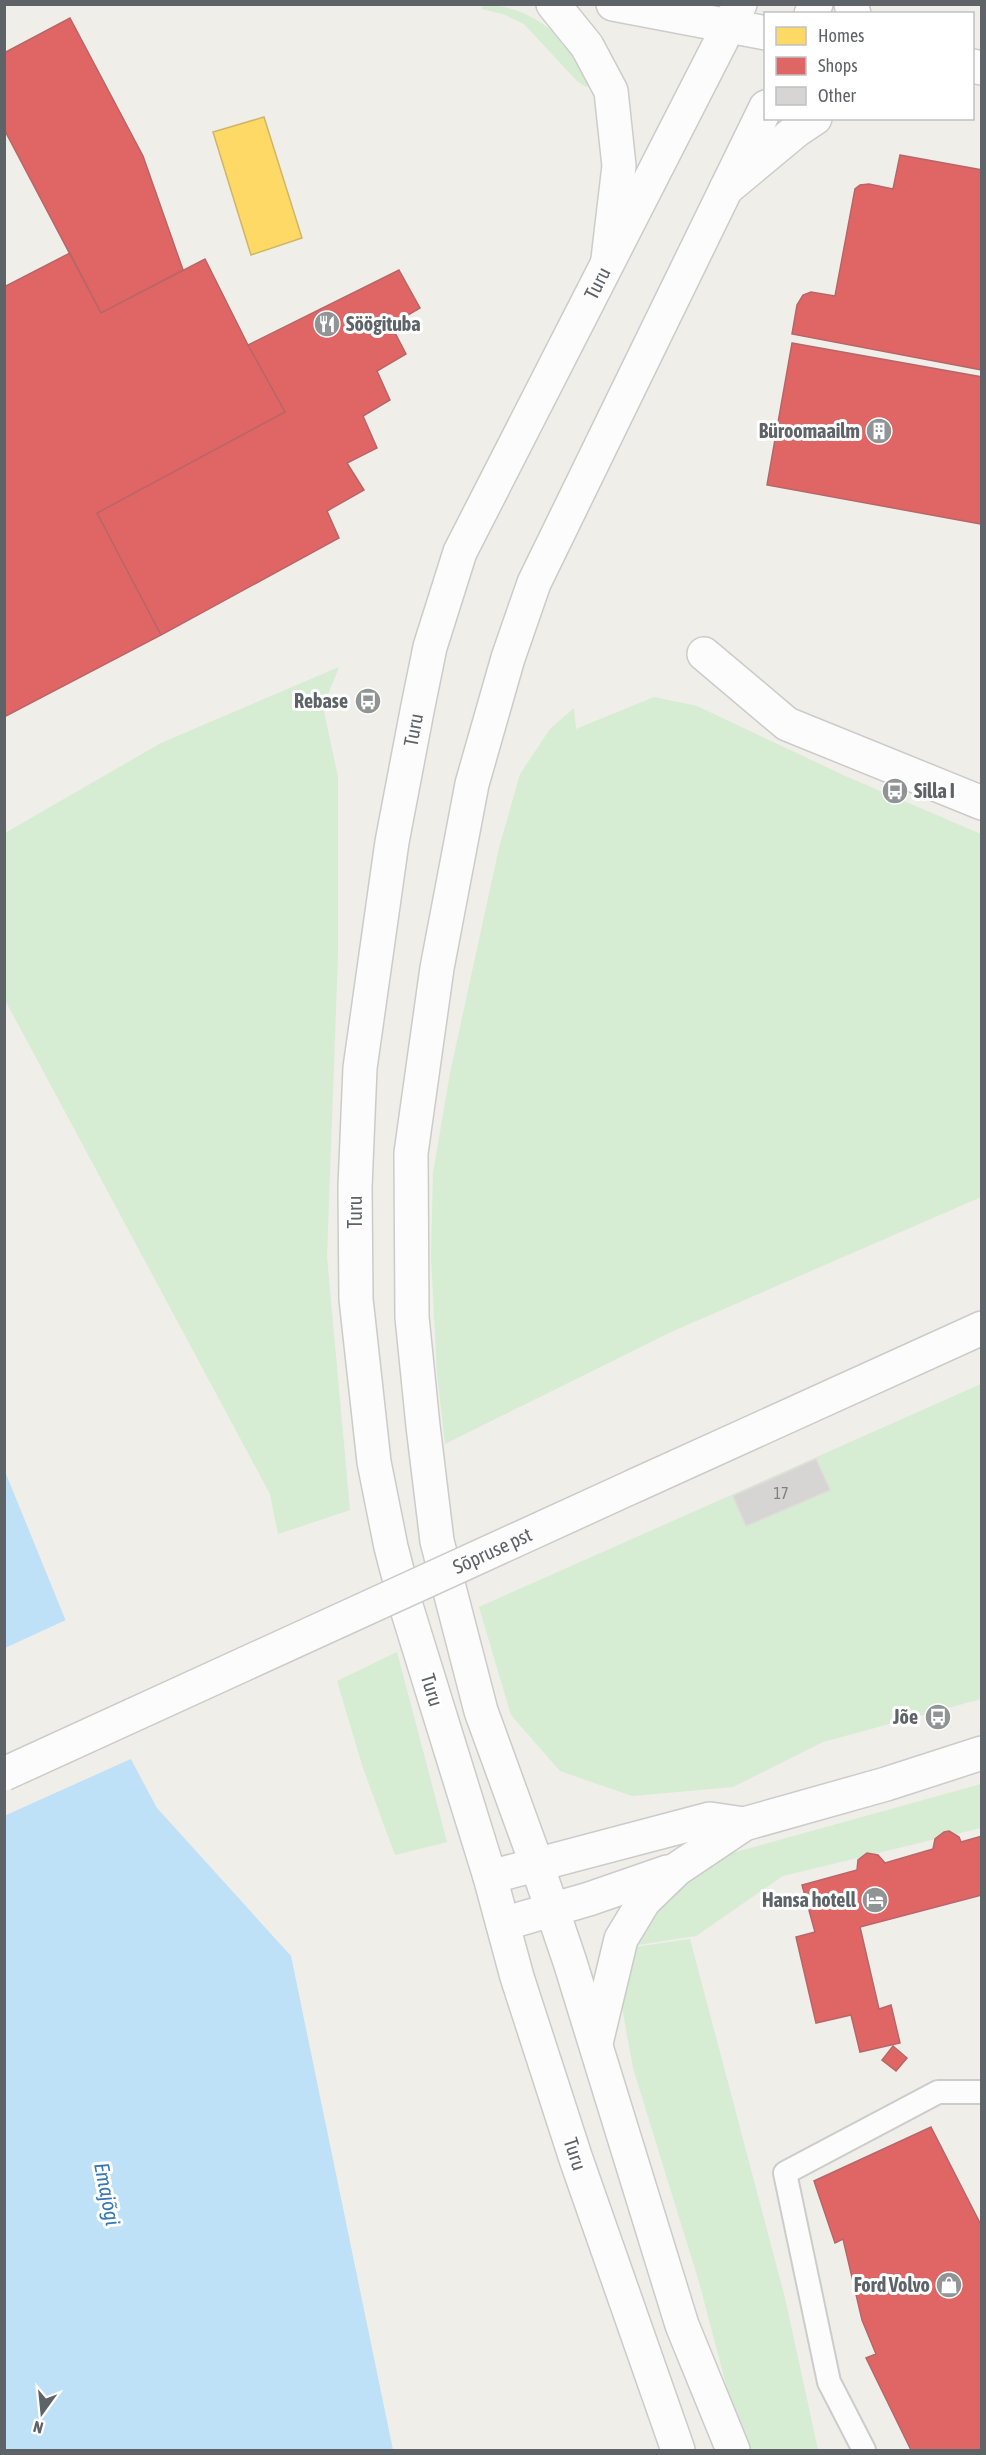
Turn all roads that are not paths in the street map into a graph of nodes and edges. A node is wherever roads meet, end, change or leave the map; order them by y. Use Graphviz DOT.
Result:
graph roads {
  1 [pos="553,4"];
  2 [pos="613,4"];
  3 [pos="734,16"];
  4 [pos="764,32"];
  5 [pos="764,109"];
  6 [pos="812,120"];
  7 [pos="726,189"];
  8 [pos="607,266"];
  9 [pos="704,654"];
  10 [pos="981,803"];
  11 [pos="981,1328"];
  12 [pos="981,1753"];
  13 [pos="4,1774"];
  14 [pos="744,1824"];
  15 [pos="537,1865"];
  16 [pos="677,1869"];
  17 [pos="490,1877"];
  18 [pos="552,1910"];
  19 [pos="503,1924"];
  20 [pos="596,2044"];
  21 [pos="981,2092"];
  22 [pos="678,2451"];
  23 [pos="733,2451"];
  24 [pos="864,2451"];
  1 -- 8 [label="main road"];
  2 -- 3 [label="main road"];
  3 -- 4 [label="main road"];
  3 -- 8 [label="main road, Turu"];
  5 -- 7 [label="main road"];
  6 -- 7 [label="main road"];
  7 -- 15 [label="main road"];
  8 -- 17 [label="main road, Turu"];
  9 -- 10 [label="main road"];
  11 -- 13 [label="main road, Sõpruse pst, bridge"];
  12 -- 14 [label="main road"];
  14 -- 15 [label="main road"];
  14 -- 16 [label="main road"];
  15 -- 17 [label="main road"];
  15 -- 18 [label="main road"];
  16 -- 18 [label="main road"];
  16 -- 20 [label="main road"];
  17 -- 19 [label="main road, Turu"];
  18 -- 19 [label="main road"];
  18 -- 20 [label="main road"];
  19 -- 22 [label="main road, Turu"];
  20 -- 23 [label="main road"];
  21 -- 24 [label="lane"];
}
